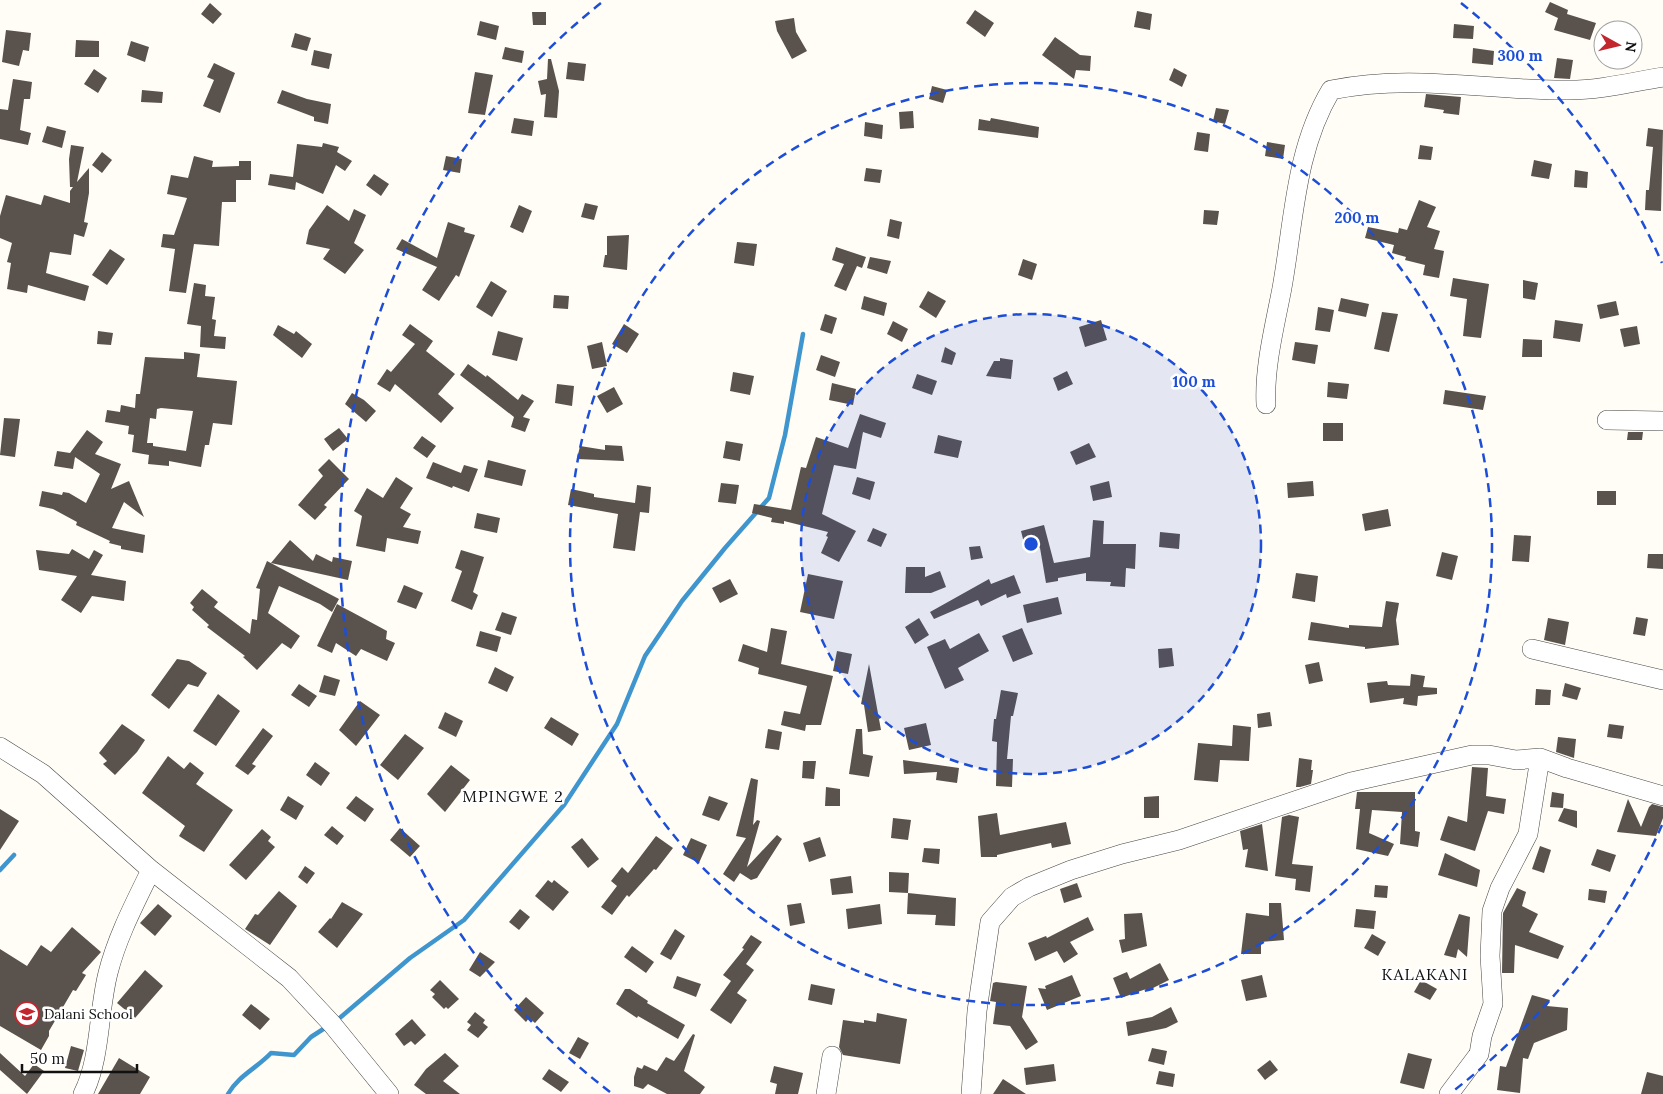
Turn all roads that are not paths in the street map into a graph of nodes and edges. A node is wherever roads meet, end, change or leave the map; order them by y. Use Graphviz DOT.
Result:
graph roads {
  1 [pos="1663,77"];
  2 [pos="1266,404"];
  3 [pos="1607,420"];
  4 [pos="1663,421"];
  5 [pos="1532,648"];
  6 [pos="1663,680"];
  7 [pos="0,747"];
  8 [pos="1540,758"];
  9 [pos="1663,796"];
  10 [pos="152,870"];
  11 [pos="832,1056"];
  12 [pos="83,1094"];
  13 [pos="389,1094"];
  14 [pos="826,1094"];
  15 [pos="971,1094"];
  16 [pos="1449,1094"];
  1 -- 2 [label="street"];
  3 -- 4 [label="street"];
  5 -- 6 [label="street"];
  7 -- 10 [label="street"];
  8 -- 9 [label="street"];
  8 -- 15 [label="street"];
  8 -- 16 [label="street"];
  10 -- 12 [label="street"];
  10 -- 13 [label="street"];
  11 -- 14 [label="street"];
}
